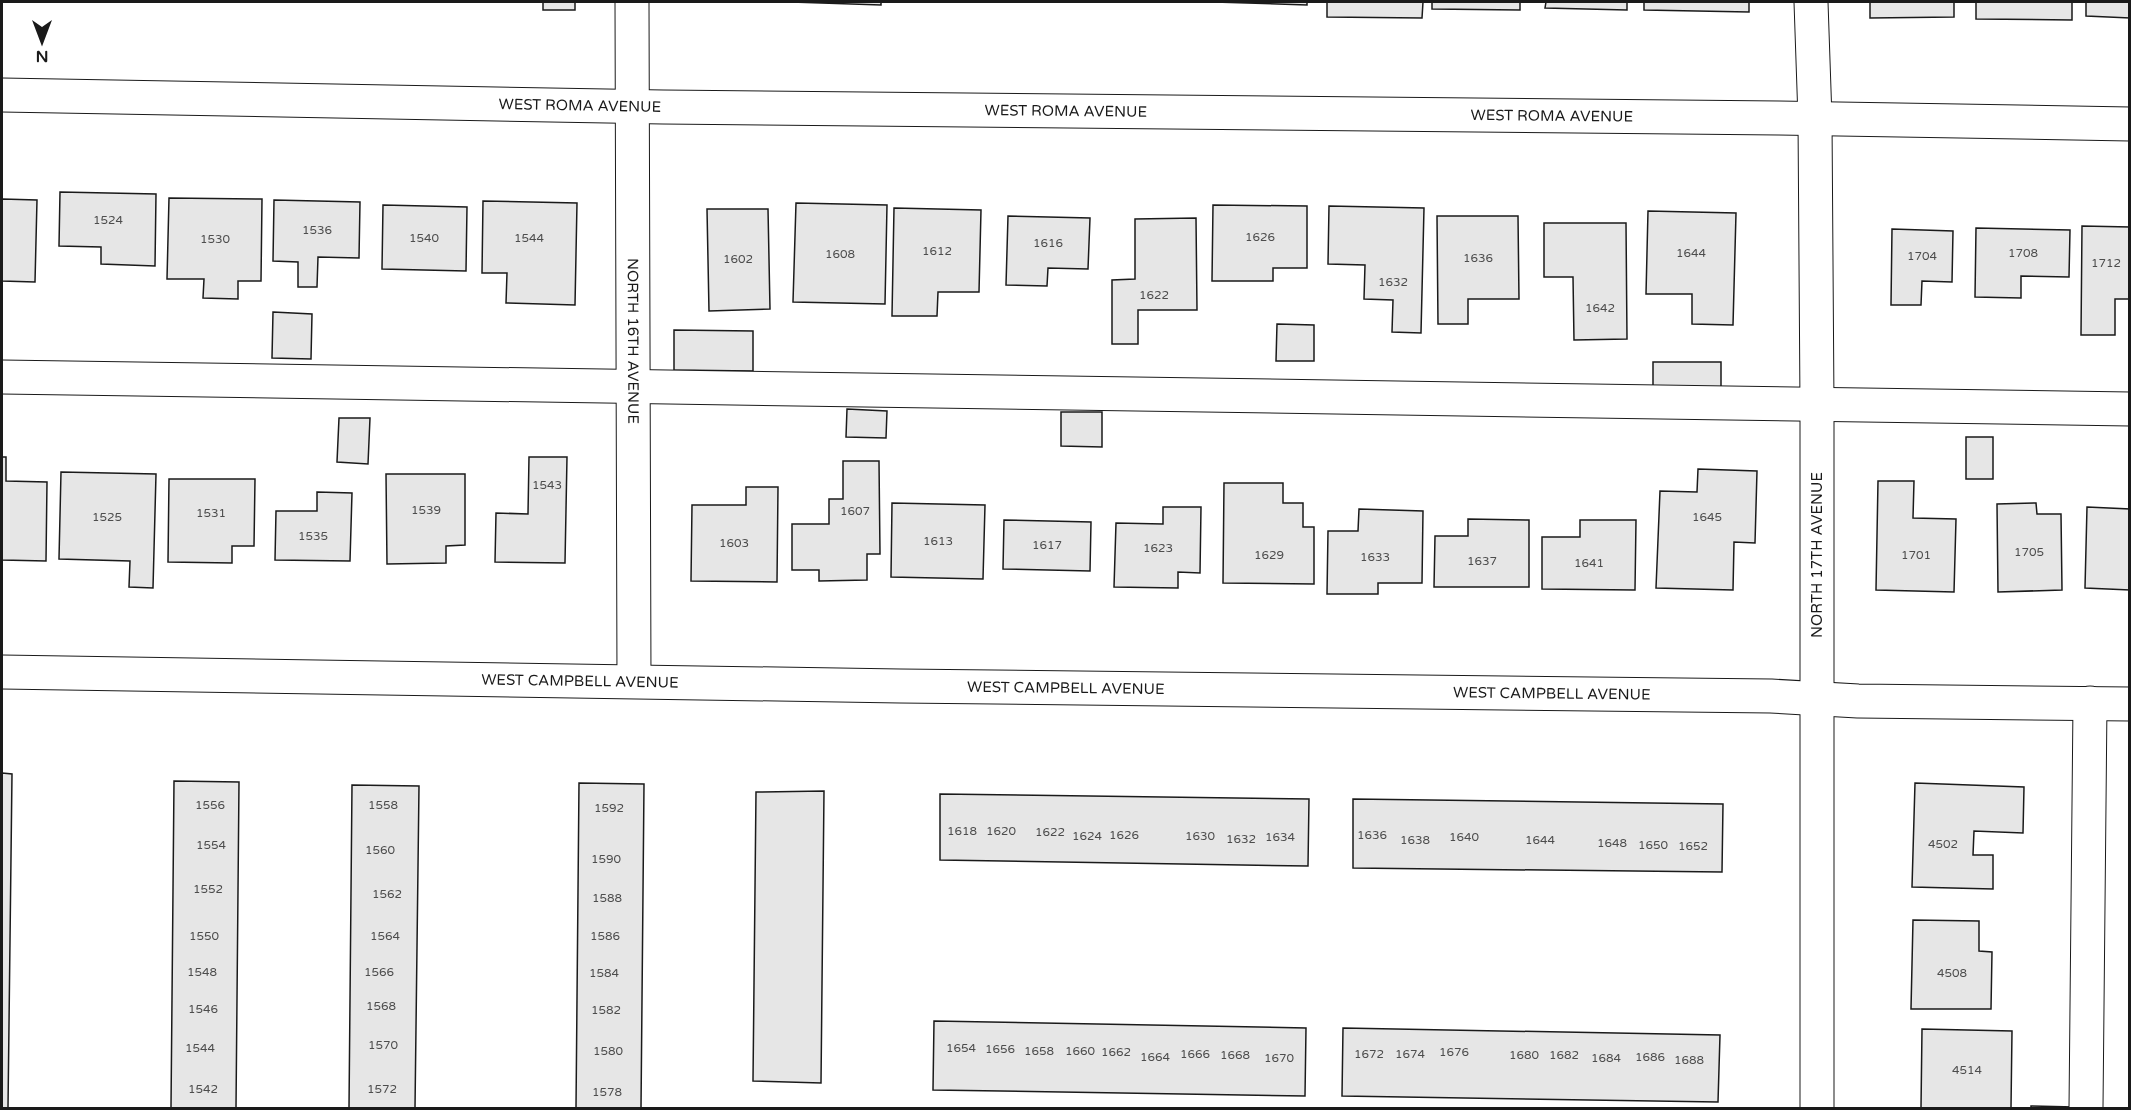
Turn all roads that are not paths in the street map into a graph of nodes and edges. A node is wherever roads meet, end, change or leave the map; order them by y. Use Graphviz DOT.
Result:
graph roads {
  1 [pos="632,2"];
  2 [pos="1811,2"];
  3 [pos="2,95"];
  4 [pos="632,106"];
  5 [pos="1815,119"];
  6 [pos="2130,124"];
  7 [pos="2,377"];
  8 [pos="633,387"];
  9 [pos="1817,405"];
  10 [pos="2130,409"];
  11 [pos="2,672"];
  12 [pos="634,681"];
  13 [pos="1817,698"];
  14 [pos="2090,704"];
  15 [pos="2130,704"];
  16 [pos="1817,1108"];
  17 [pos="2086,1108"];
  1 -- 4 [label="street, NORTH 16TH AVENUE"];
  2 -- 5 [label="street, NORTH 17TH AVENUE"];
  3 -- 4 [label="street, WEST ROMA AVENUE"];
  4 -- 5 [label="street, WEST ROMA AVENUE"];
  4 -- 8 [label="street, NORTH 16TH AVENUE"];
  5 -- 6 [label="street, WEST ROMA AVENUE"];
  5 -- 9 [label="street, NORTH 17TH AVENUE"];
  7 -- 8 [label="street"];
  8 -- 9 [label="street"];
  8 -- 12 [label="street, NORTH 16TH AVENUE"];
  9 -- 10 [label="street"];
  9 -- 13 [label="street, NORTH 17TH AVENUE"];
  11 -- 12 [label="street, WEST CAMPBELL AVENUE"];
  12 -- 13 [label="street, WEST CAMPBELL AVENUE"];
  13 -- 14 [label="street, WEST CAMPBELL AVENUE"];
  13 -- 16 [label="street, NORTH 17TH AVENUE"];
  14 -- 15 [label="street, WEST CAMPBELL AVENUE"];
  14 -- 17 [label="street"];
}
